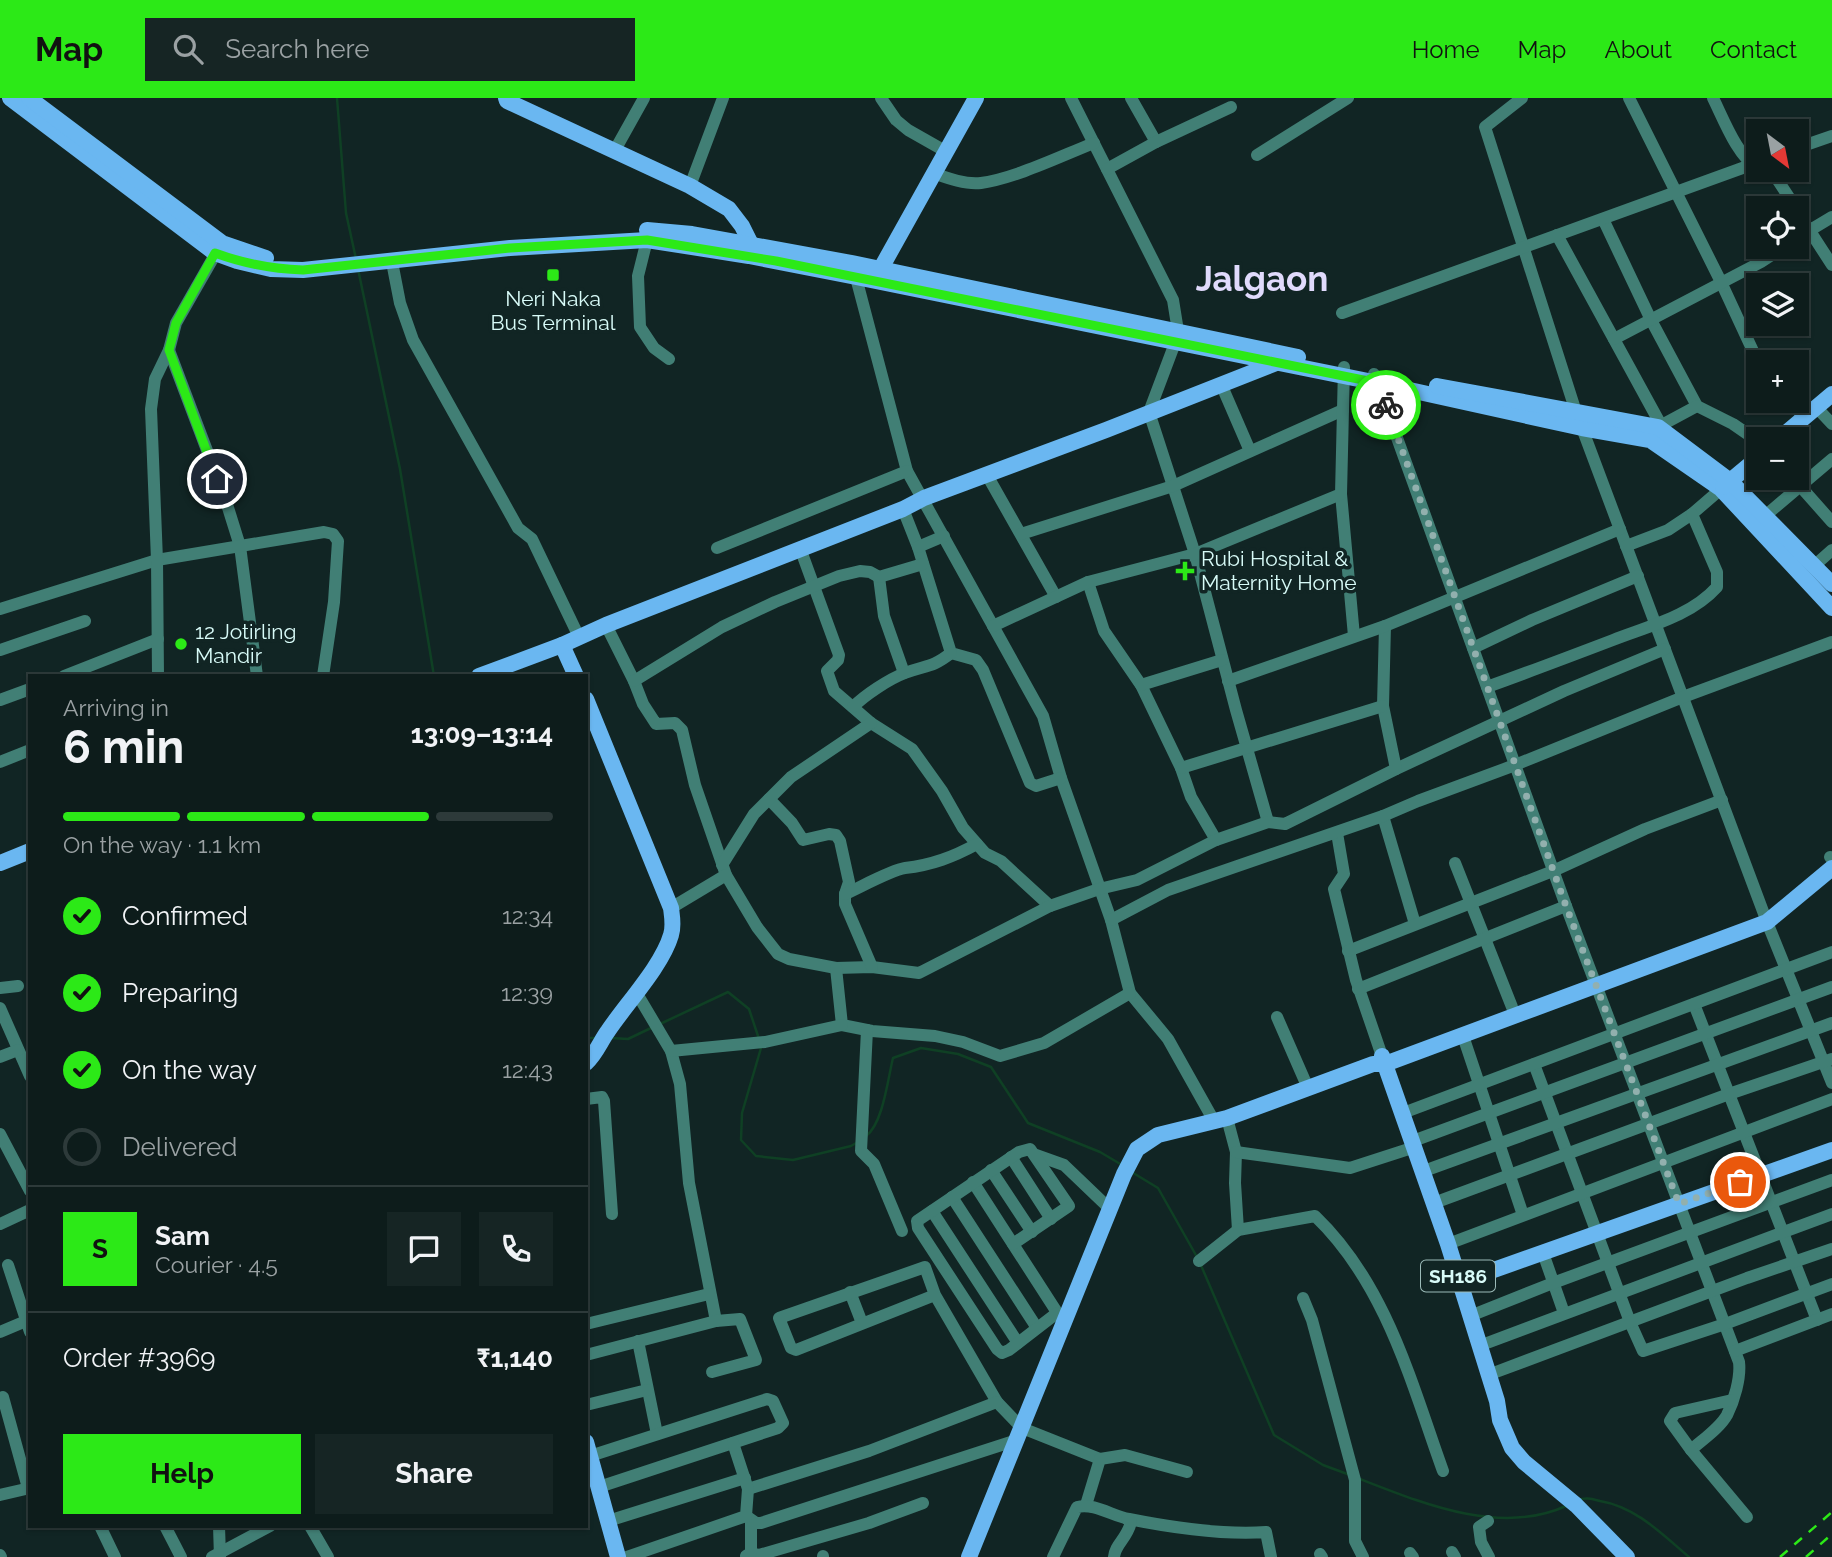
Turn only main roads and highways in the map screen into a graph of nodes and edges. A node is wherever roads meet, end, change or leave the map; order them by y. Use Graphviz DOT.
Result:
graph roads {
  1 [pos="10,98"];
  2 [pos="29,98"];
  3 [pos="506,98"];
  4 [pos="976,98"];
  5 [pos="42,115"];
  6 [pos="569,239"];
  7 [pos="481,248"];
  8 [pos="750,250"];
  9 [pos="361,261"];
  10 [pos="877,275"];
  11 [pos="1177,337"];
  12 [pos="1294,356"];
  13 [pos="1276,363"];
  14 [pos="1344,372"];
  15 [pos="1376,378"];
  16 [pos="1832,394"];
  17 [pos="1794,427"];
  18 [pos="1656,431"];
  19 [pos="1746,468"];
  20 [pos="1726,485"];
  21 [pos="1832,584"];
  22 [pos="1832,608"];
  23 [pos="562,645"];
  24 [pos="484,674"];
  25 [pos="575,674"];
  26 [pos="588,704"];
  27 [pos="28,852"];
  28 [pos="1832,860"];
  29 [pos="0,863"];
  30 [pos="1595,982"];
  31 [pos="590,1059"];
  32 [pos="1380,1062"];
  33 [pos="1832,1150"];
  34 [pos="1460,1282"];
  35 [pos="588,1449"];
  36 [pos="1618,1554"];
  37 [pos="618,1557"];
  38 [pos="968,1557"];
  1 -- 5 [label="main road"];
  2 -- 5 [label="main road"];
  3 -- 8 [label="main road"];
  4 -- 10 [label="main road"];
  5 -- 9 [label="main road"];
  6 -- 7 [label="main road"];
  6 -- 8 [label="main road"];
  6 -- 8 [label="main road"];
  7 -- 9 [label="main road"];
  7 -- 9 [label="main road"];
  8 -- 10 [label="main road"];
  10 -- 11 [label="main road"];
  11 -- 12 [label="main road"];
  11 -- 13 [label="main road"];
  12 -- 13 [label="main road"];
  12 -- 14 [label="main road"];
  13 -- 14 [label="main road"];
  13 -- 23 [label="main road"];
  14 -- 15 [label="main road"];
  15 -- 18 [label="main road"];
  15 -- 18 [label="main road"];
  16 -- 17 [label="main road"];
  18 -- 20 [label="main road"];
  19 -- 20 [label="main road"];
  20 -- 21 [label="main road"];
  20 -- 22 [label="main road"];
  23 -- 24 [label="main road"];
  23 -- 25 [label="main road"];
  26 -- 31 [label="main road"];
  27 -- 29 [label="main road"];
  28 -- 30 [label="main road"];
  30 -- 32 [label="main road"];
  30 -- 32 [label="main road"];
  32 -- 34 [label="main road, SH186"];
  32 -- 38 [label="main road"];
  33 -- 34 [label="main road"];
  34 -- 36 [label="main road, SH186"];
  35 -- 37 [label="main road"];
}
